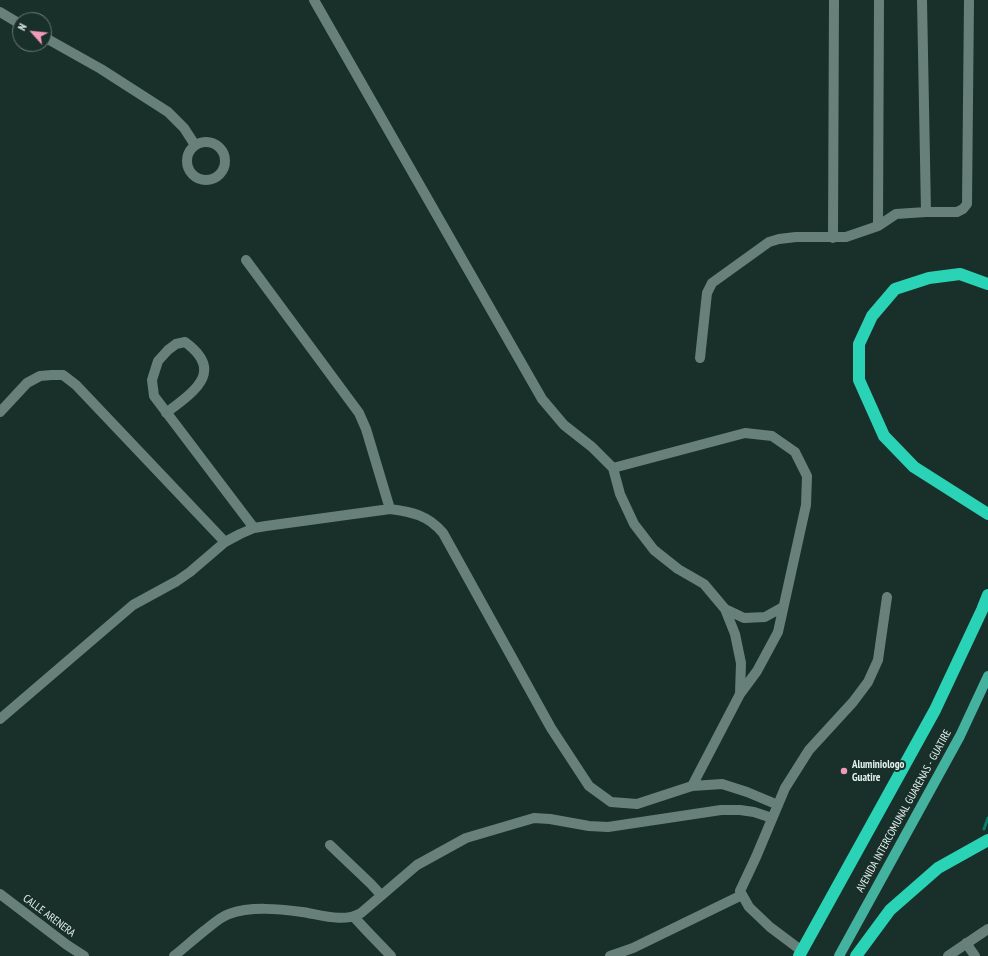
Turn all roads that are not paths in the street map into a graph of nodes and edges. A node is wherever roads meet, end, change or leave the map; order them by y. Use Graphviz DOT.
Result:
graph roads {
  1 [pos="314,0"];
  2 [pos="834,0"];
  3 [pos="879,0"];
  4 [pos="922,0"];
  5 [pos="969,0"];
  6 [pos="0,12"];
  7 [pos="12,19"];
  8 [pos="52,41"];
  9 [pos="195,144"];
  10 [pos="926,212"];
  11 [pos="878,226"];
  12 [pos="833,238"];
  13 [pos="246,260"];
  14 [pos="988,284"];
  15 [pos="700,358"];
  16 [pos="0,412"];
  17 [pos="166,413"];
  18 [pos="613,468"];
  19 [pos="390,509"];
  20 [pos="988,514"];
  21 [pos="254,528"];
  22 [pos="225,542"];
  23 [pos="988,595"];
  24 [pos="888,597"];
  25 [pos="783,607"];
  26 [pos="725,609"];
  27 [pos="988,676"];
  28 [pos="740,694"];
  29 [pos="0,719"];
  30 [pos="692,786"];
  31 [pos="778,805"];
  32 [pos="772,818"];
  33 [pos="988,840"];
  34 [pos="330,845"];
  35 [pos="0,894"];
  36 [pos="381,895"];
  37 [pos="742,895"];
  38 [pos="354,917"];
  39 [pos="988,929"];
  40 [pos="966,943"];
  41 [pos="800,953"];
  42 [pos="84,956"];
  43 [pos="174,956"];
  44 [pos="391,956"];
  45 [pos="610,956"];
  46 [pos="839,956"];
  47 [pos="856,956"];
  48 [pos="948,956"];
  49 [pos="975,956"];
  1 -- 18 [label="street"];
  2 -- 12 [label="street"];
  3 -- 11 [label="street"];
  4 -- 10 [label="street"];
  5 -- 10 [label="street"];
  6 -- 7 [label="street"];
  8 -- 9 [label="street"];
  10 -- 11 [label="street"];
  11 -- 12 [label="street"];
  12 -- 15 [label="street"];
  13 -- 19 [label="street"];
  14 -- 20 [label="highway"];
  16 -- 22 [label="street"];
  17 -- 17 [label="street"];
  17 -- 21 [label="street"];
  18 -- 25 [label="street"];
  18 -- 26 [label="street"];
  19 -- 21 [label="street"];
  19 -- 30 [label="street"];
  21 -- 22 [label="street"];
  22 -- 29 [label="street"];
  23 -- 41 [label="highway, AVENIDA INTERCOMUNAL GUARENAS - GUATIRE"];
  24 -- 31 [label="street"];
  25 -- 26 [label="street"];
  25 -- 28 [label="street"];
  26 -- 28 [label="street"];
  27 -- 46 [label="main road, AVENIDA INTERCOMUNAL GUARENAS - GUATIRE"];
  28 -- 30 [label="street"];
  30 -- 31 [label="street"];
  31 -- 32 [label="street"];
  32 -- 36 [label="street"];
  32 -- 37 [label="street"];
  33 -- 47 [label="highway"];
  34 -- 36 [label="street"];
  35 -- 42 [label="street, CALLE ARENERA"];
  36 -- 38 [label="street"];
  37 -- 41 [label="street"];
  37 -- 45 [label="street"];
  38 -- 43 [label="street"];
  38 -- 44 [label="street"];
  39 -- 40 [label="street"];
  40 -- 48 [label="street"];
  40 -- 49 [label="street"];
}
